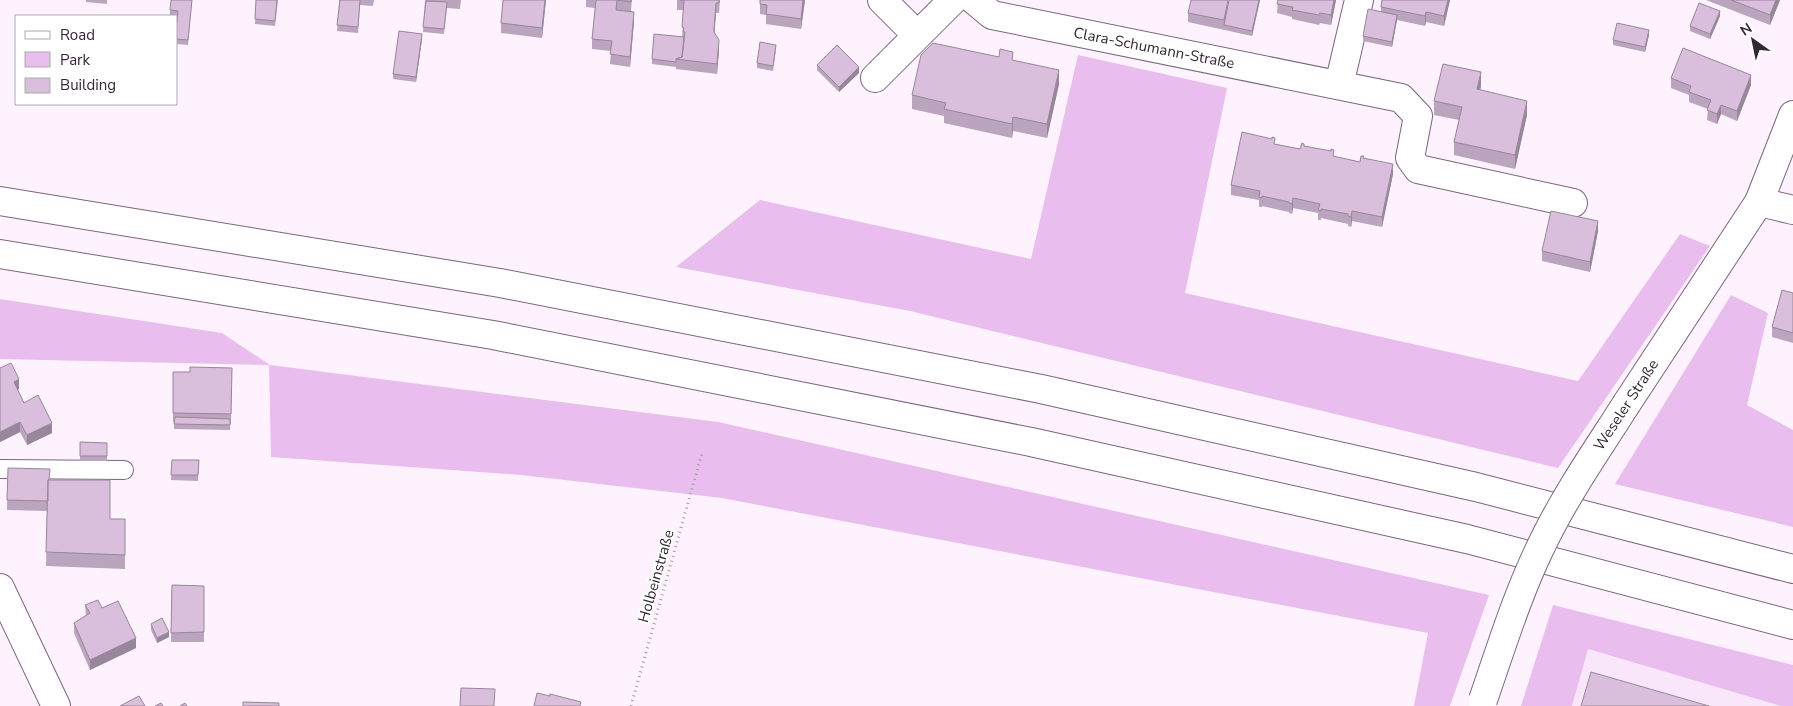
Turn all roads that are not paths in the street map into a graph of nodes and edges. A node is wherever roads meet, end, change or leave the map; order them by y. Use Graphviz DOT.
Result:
graph roads {
  1 [pos="882,0"];
  2 [pos="953,0"];
  3 [pos="974,0"];
  4 [pos="1359,0"];
  5 [pos="916,35"];
  6 [pos="875,78"];
  7 [pos="1339,86"];
  8 [pos="1793,116"];
  9 [pos="0,201"];
  10 [pos="1759,202"];
  11 [pos="1573,203"];
  12 [pos="1793,210"];
  13 [pos="0,254"];
  14 [pos="0,469"];
  15 [pos="124,470"];
  16 [pos="1793,569"];
  17 [pos="0,588"];
  18 [pos="1793,625"];
  19 [pos="1483,703"];
  20 [pos="56,706"];
  1 -- 5 [label="main road"];
  2 -- 5 [label="main road"];
  3 -- 7 [label="main road, Clara-Schumann-Straße"];
  4 -- 7 [label="main road"];
  5 -- 6 [label="main road"];
  7 -- 11 [label="main road, Clara-Schumann-Straße"];
  8 -- 10 [label="main road, Weseler Straße"];
  9 -- 16 [label="main road"];
  10 -- 12 [label="main road"];
  10 -- 19 [label="main road, Weseler Straße, bridge"];
  13 -- 18 [label="main road"];
  14 -- 15 [label="lane"];
  17 -- 20 [label="main road"];
}
